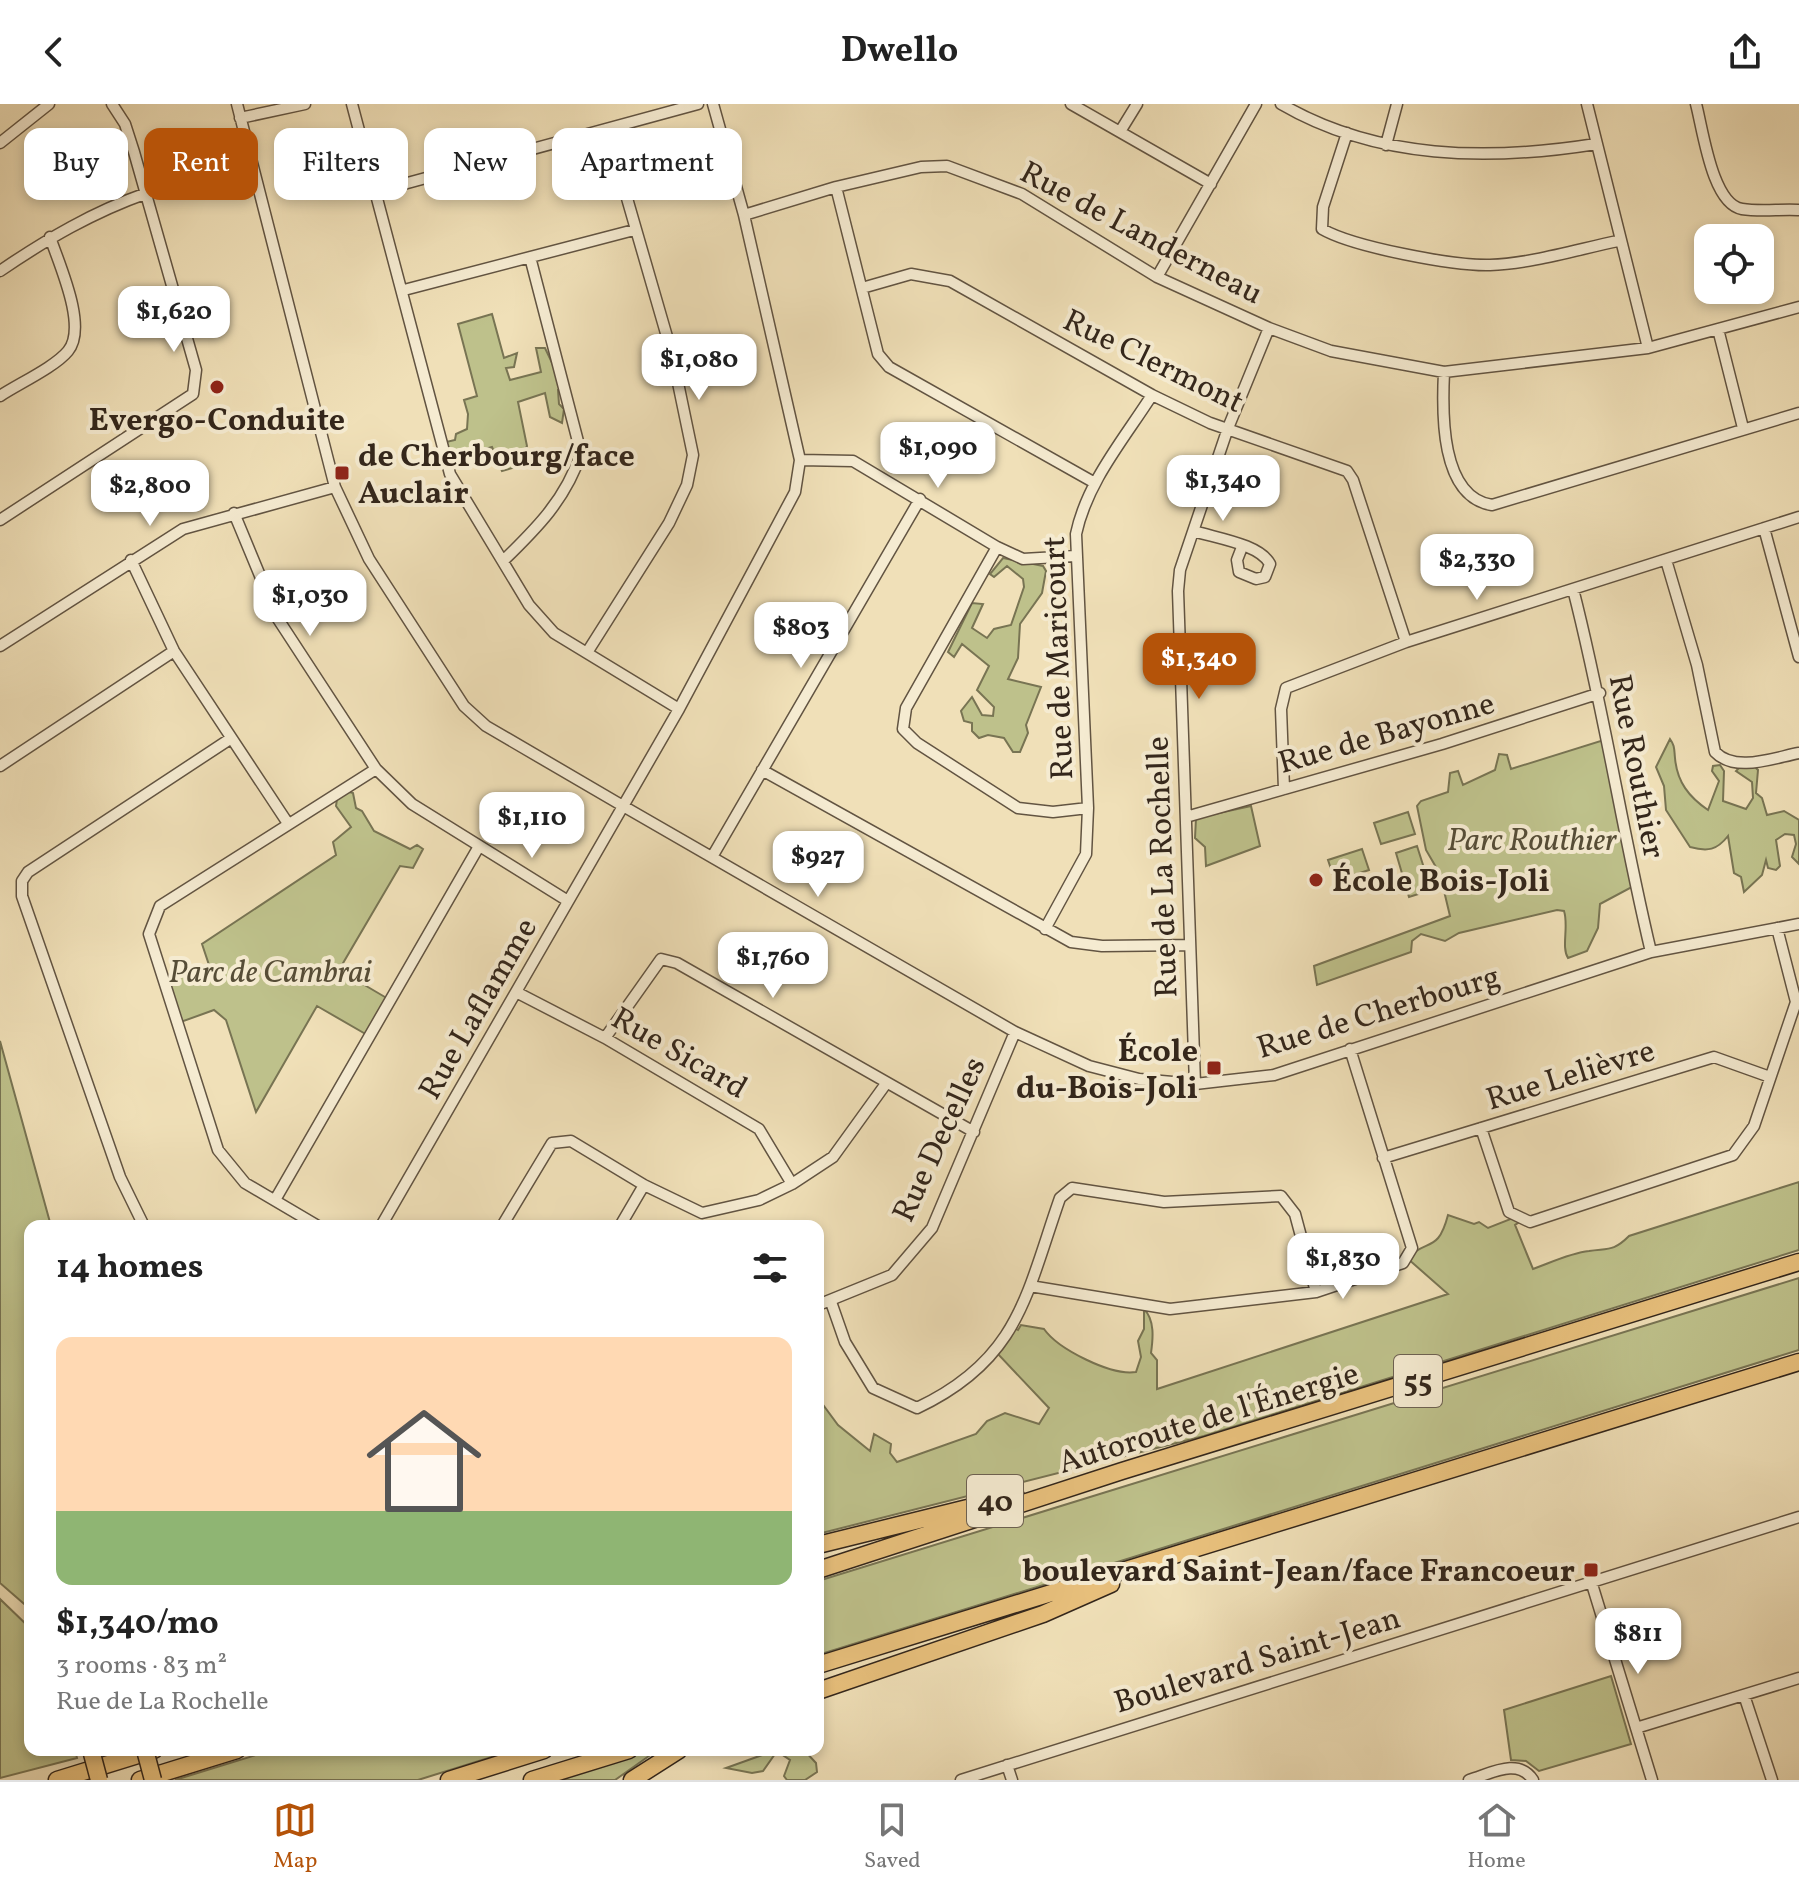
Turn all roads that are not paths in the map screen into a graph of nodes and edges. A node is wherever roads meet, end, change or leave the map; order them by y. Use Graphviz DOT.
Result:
graph roads {
  1 [pos="49,104"];
  2 [pos="112,104"];
  3 [pos="237,104"];
  4 [pos="305,104"];
  5 [pos="352,104"];
  6 [pos="698,104"];
  7 [pos="713,104"];
  8 [pos="1071,104"];
  9 [pos="1137,104"];
  10 [pos="1256,104"];
  11 [pos="1281,104"];
  12 [pos="1408,104"];
  13 [pos="1587,104"];
  14 [pos="1696,104"];
  15 [pos="1396,108"];
  16 [pos="240,118"];
  17 [pos="359,128"];
  18 [pos="611,128"];
  19 [pos="1121,130"];
  20 [pos="1347,133"];
  21 [pos="0,143"];
  22 [pos="552,144"];
  23 [pos="1596,144"];
  24 [pos="1386,145"];
  25 [pos="408,183"];
  26 [pos="144,184"];
  27 [pos="1211,184"];
  28 [pos="836,187"];
  29 [pos="144,194"];
  30 [pos="149,200"];
  31 [pos="380,200"];
  32 [pos="626,200"];
  33 [pos="1799,209"];
  34 [pos="744,215"];
  35 [pos="634,230"];
  36 [pos="50,237"];
  37 [pos="1618,241"];
  38 [pos="530,257"];
  39 [pos="0,271"];
  40 [pos="1157,277"];
  41 [pos="862,288"];
  42 [pos="404,290"];
  43 [pos="1799,307"];
  44 [pos="1269,328"];
  45 [pos="1718,329"];
  46 [pos="1648,348"];
  47 [pos="1444,372"];
  48 [pos="1152,395"];
  49 [pos="0,396"];
  50 [pos="1799,413"];
  51 [pos="1228,428"];
  52 [pos="1743,428"];
  53 [pos="800,460"];
  54 [pos="1095,483"];
  55 [pos="335,487"];
  56 [pos="920,499"];
  57 [pos="234,513"];
  58 [pos="1799,517"];
  59 [pos="0,520"];
  60 [pos="1764,528"];
  61 [pos="1194,531"];
  62 [pos="997,547"];
  63 [pos="1242,547"];
  64 [pos="1075,556"];
  65 [pos="131,560"];
  66 [pos="1666,560"];
  67 [pos="503,561"];
  68 [pos="1573,589"];
  69 [pos="1406,642"];
  70 [pos="0,646"];
  71 [pos="174,651"];
  72 [pos="588,651"];
  73 [pos="1799,657"];
  74 [pos="1600,693"];
  75 [pos="679,709"];
  76 [pos="230,739"];
  77 [pos="1799,753"];
  78 [pos="0,766"];
  79 [pos="376,769"];
  80 [pos="762,770"];
  81 [pos="1284,789"];
  82 [pos="623,806"];
  83 [pos="1088,808"];
  84 [pos="1186,817"];
  85 [pos="287,822"];
  86 [pos="478,848"];
  87 [pos="712,857"];
  88 [pos="568,901"];
  89 [pos="1799,924"];
  90 [pos="1777,928"];
  91 [pos="1045,929"];
  92 [pos="1189,945"];
  93 [pos="1651,952"];
  94 [pos="516,992"];
  95 [pos="1015,1032"];
  96 [pos="605,1038"];
  97 [pos="1350,1049"];
  98 [pos="1770,1077"];
  99 [pos="1195,1084"];
  100 [pos="885,1085"];
  101 [pos="1481,1128"];
  102 [pos="974,1132"];
  103 [pos="1383,1158"];
  104 [pos="792,1184"];
  105 [pos="644,1185"];
  106 [pos="275,1200"];
  107 [pos="141,1220"];
  108 [pos="308,1220"];
  109 [pos="384,1220"];
  110 [pos="506,1220"];
  111 [pos="624,1220"];
  112 [pos="1799,1262"];
  113 [pos="1030,1286"];
  114 [pos="1316,1292"];
  115 [pos="831,1302"];
  116 [pos="824,1304"];
  117 [pos="1799,1362"];
  118 [pos="1122,1471"];
  119 [pos="1799,1517"];
  120 [pos="824,1544"];
  121 [pos="1185,1551"];
  122 [pos="824,1568"];
  123 [pos="1591,1581"];
  124 [pos="824,1663"];
  125 [pos="1799,1678"];
  126 [pos="824,1689"];
  127 [pos="1744,1695"];
  128 [pos="1636,1728"];
  129 [pos="93,1756"];
  130 [pos="135,1756"];
  131 [pos="147,1756"];
  132 [pos="218,1756"];
  133 [pos="525,1756"];
  134 [pos="610,1756"];
  135 [pos="670,1756"];
  136 [pos="1007,1765"];
  137 [pos="57,1780"];
  138 [pos="99,1780"];
  139 [pos="140,1780"];
  140 [pos="153,1780"];
  141 [pos="449,1780"];
  142 [pos="532,1780"];
  143 [pos="632,1780"];
  144 [pos="961,1780"];
  145 [pos="1012,1780"];
  146 [pos="1469,1780"];
  147 [pos="1533,1780"];
  148 [pos="1652,1780"];
  149 [pos="1772,1780"];
  1 -- 21 [label="street"];
  2 -- 26 [label="street"];
  3 -- 16 [label="street, Rue de Cherbourg"];
  4 -- 16 [label="street"];
  5 -- 17 [label="street"];
  6 -- 18 [label="street"];
  7 -- 34 [label="street, Rue Laflamme"];
  8 -- 19 [label="street"];
  9 -- 19 [label="street"];
  10 -- 27 [label="street"];
  11 -- 20 [label="street"];
  12 -- 15 [label="street"];
  13 -- 23 [label="street"];
  14 -- 33 [label="street"];
  15 -- 24 [label="street"];
  16 -- 55 [label="street, Rue de Cherbourg"];
  19 -- 27 [label="street"];
  20 -- 24 [label="street"];
  20 -- 37 [label="street"];
  22 -- 25 [label="street"];
  23 -- 24 [label="street"];
  23 -- 37 [label="street"];
  27 -- 40 [label="street"];
  28 -- 34 [label="street, Rue de Landerneau"];
  28 -- 40 [label="street, Rue de Landerneau"];
  28 -- 41 [label="street"];
  29 -- 36 [label="street"];
  30 -- 59 [label="street"];
  31 -- 42 [label="street"];
  32 -- 35 [label="street"];
  34 -- 53 [label="street, Rue Laflamme"];
  35 -- 38 [label="street"];
  35 -- 72 [label="street"];
  36 -- 39 [label="street"];
  36 -- 49 [label="street"];
  37 -- 46 [label="street"];
  38 -- 42 [label="street"];
  38 -- 67 [label="street"];
  40 -- 44 [label="street, Rue de Landerneau"];
  41 -- 48 [label="street, Rue Clermont"];
  41 -- 54 [label="street"];
  42 -- 67 [label="street"];
  43 -- 45 [label="street, Rue de Landerneau"];
  44 -- 47 [label="street, Rue de Landerneau"];
  44 -- 51 [label="street, Rue de La Rochelle"];
  45 -- 46 [label="street, Rue de Landerneau"];
  45 -- 52 [label="street"];
  46 -- 47 [label="street, Rue de Landerneau"];
  47 -- 52 [label="street"];
  48 -- 51 [label="street, Rue Clermont"];
  48 -- 54 [label="street, Rue de Maricourt"];
  50 -- 52 [label="street"];
  51 -- 61 [label="street, Rue de La Rochelle"];
  51 -- 69 [label="street, Rue Clermont"];
  53 -- 56 [label="street"];
  53 -- 75 [label="street, Rue Laflamme"];
  54 -- 64 [label="street, Rue de Maricourt"];
  55 -- 57 [label="street"];
  55 -- 82 [label="street, Rue de Cherbourg"];
  56 -- 62 [label="street"];
  56 -- 80 [label="street"];
  57 -- 65 [label="street"];
  57 -- 79 [label="street"];
  58 -- 60 [label="street"];
  60 -- 66 [label="street"];
  60 -- 73 [label="street"];
  61 -- 63 [label="street"];
  61 -- 84 [label="street, Rue de La Rochelle"];
  62 -- 64 [label="street"];
  62 -- 83 [label="street"];
  64 -- 83 [label="street, Rue de Maricourt"];
  65 -- 70 [label="street"];
  65 -- 71 [label="street"];
  66 -- 68 [label="street"];
  66 -- 77 [label="street"];
  67 -- 72 [label="street"];
  68 -- 69 [label="street"];
  68 -- 74 [label="street, Rue Routhier"];
  69 -- 81 [label="street"];
  71 -- 76 [label="street"];
  71 -- 78 [label="street"];
  72 -- 75 [label="street"];
  74 -- 81 [label="street, Rue de Bayonne"];
  74 -- 93 [label="street, Rue Routhier"];
  75 -- 82 [label="street, Rue Laflamme"];
  76 -- 85 [label="street"];
  76 -- 107 [label="street"];
  79 -- 85 [label="street"];
  79 -- 86 [label="street"];
  80 -- 87 [label="street"];
  80 -- 91 [label="street"];
  81 -- 84 [label="street, Rue de Bayonne"];
  82 -- 87 [label="street, Rue de Cherbourg"];
  82 -- 88 [label="street, Rue Laflamme"];
  83 -- 91 [label="street, Rue de Maricourt"];
  84 -- 92 [label="street, Rue de La Rochelle"];
  85 -- 106 [label="street"];
  86 -- 88 [label="street"];
  86 -- 106 [label="street"];
  87 -- 95 [label="street, Rue de Cherbourg"];
  88 -- 94 [label="street, Rue Laflamme"];
  89 -- 90 [label="street, Rue de Cherbourg"];
  90 -- 93 [label="street, Rue de Cherbourg"];
  90 -- 98 [label="street"];
  91 -- 92 [label="street"];
  92 -- 99 [label="street, Rue de La Rochelle"];
  93 -- 97 [label="street, Rue de Cherbourg"];
  94 -- 96 [label="street, Rue Sicard"];
  94 -- 109 [label="street, Rue Laflamme"];
  95 -- 99 [label="street, Rue de Cherbourg"];
  95 -- 102 [label="street, Rue Decelles"];
  96 -- 100 [label="street"];
  96 -- 104 [label="street, Rue Sicard"];
  97 -- 99 [label="street, Rue de Cherbourg"];
  97 -- 103 [label="street"];
  98 -- 101 [label="street, Rue Lelièvre"];
  98 -- 101 [label="street"];
  100 -- 102 [label="street"];
  100 -- 104 [label="street"];
  101 -- 103 [label="street, Rue Lelièvre"];
  102 -- 115 [label="street, Rue Decelles"];
  103 -- 114 [label="street"];
  104 -- 105 [label="street"];
  105 -- 110 [label="street"];
  105 -- 111 [label="street"];
  106 -- 108 [label="street"];
  112 -- 118 [label="highway, Autoroute de l'Énergie / 55"];
  113 -- 114 [label="street"];
  113 -- 114 [label="street"];
  113 -- 115 [label="street"];
  115 -- 116 [label="street, Rue Decelles"];
  117 -- 121 [label="highway"];
  118 -- 120 [label="highway, 40"];
  118 -- 122 [label="highway, Autoroute de l'Énergie / 55"];
  119 -- 123 [label="street, Boulevard Saint-Jean"];
  121 -- 124 [label="highway"];
  121 -- 126 [label="highway"];
  123 -- 128 [label="street"];
  123 -- 136 [label="street, Boulevard Saint-Jean"];
  125 -- 127 [label="street"];
  127 -- 128 [label="street"];
  127 -- 149 [label="street"];
  128 -- 148 [label="street"];
  129 -- 138 [label="highway, bridge"];
  130 -- 137 [label="highway"];
  131 -- 140 [label="highway, bridge"];
  132 -- 139 [label="highway"];
  133 -- 141 [label="highway"];
  134 -- 142 [label="highway"];
  135 -- 143 [label="highway"];
  136 -- 144 [label="street, Boulevard Saint-Jean"];
  136 -- 145 [label="street"];
  146 -- 147 [label="street"];
}
